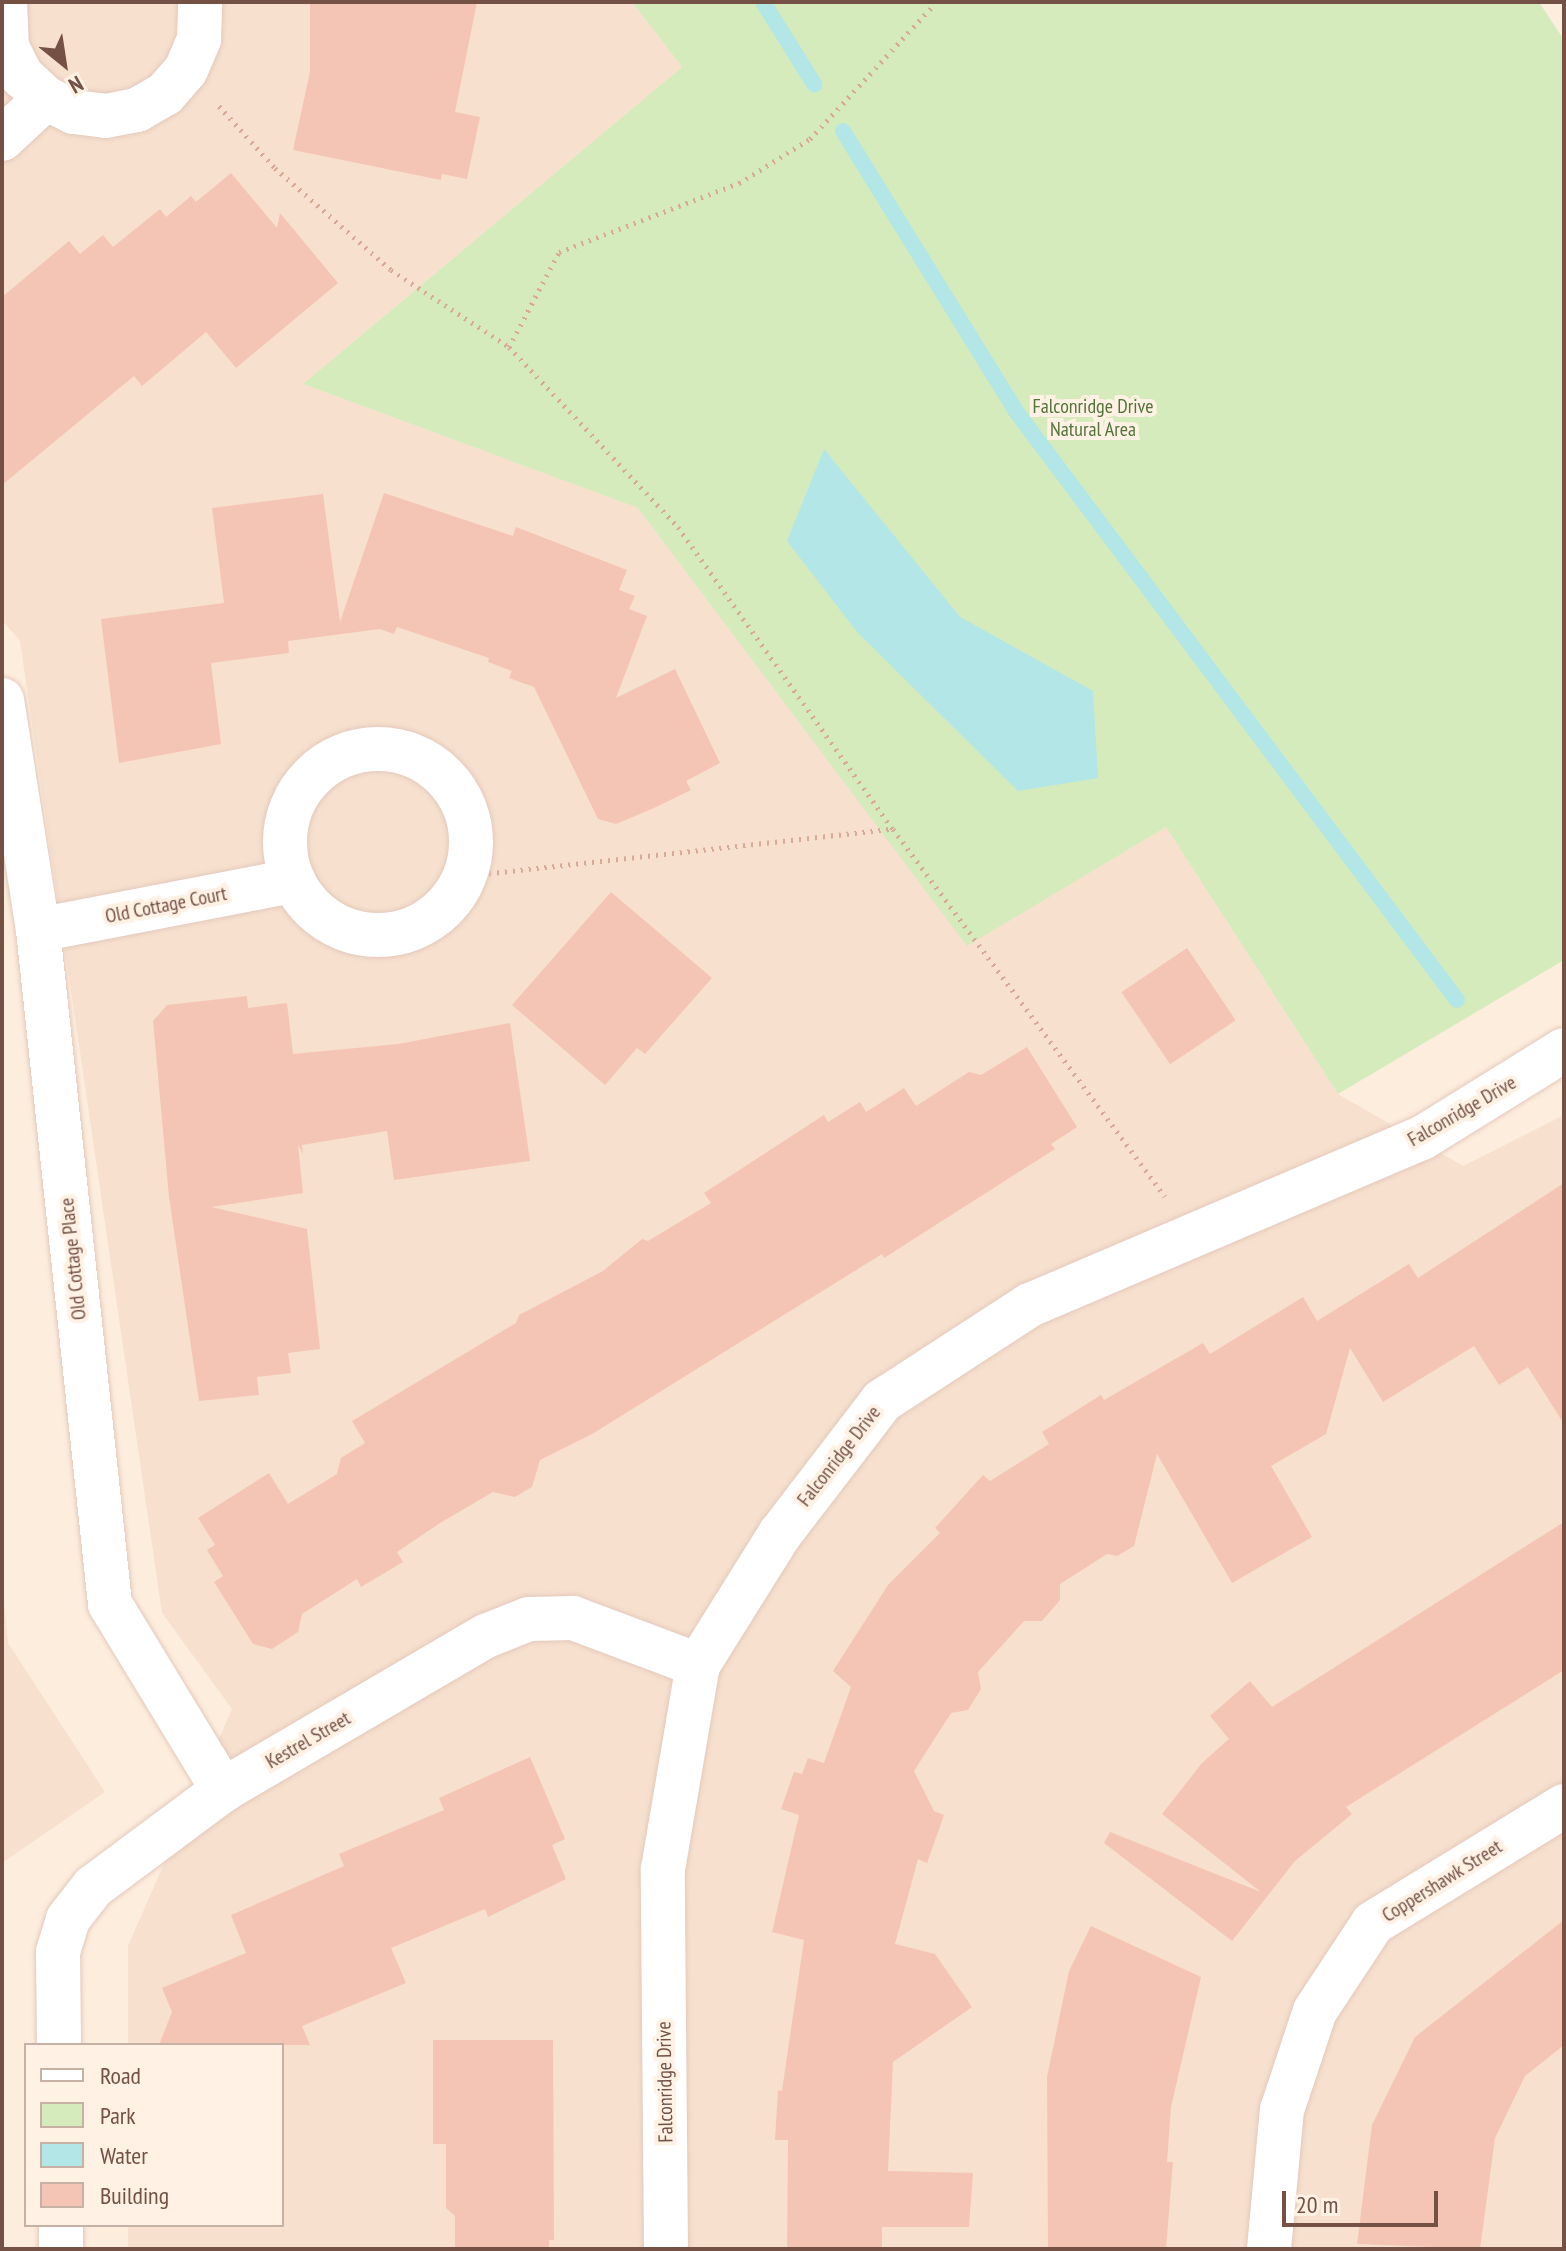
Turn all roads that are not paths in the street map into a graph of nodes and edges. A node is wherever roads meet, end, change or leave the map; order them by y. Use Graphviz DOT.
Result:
graph roads {
  1 [pos="5,2"];
  2 [pos="200,2"];
  3 [pos="46,98"];
  4 [pos="2,139"];
  5 [pos="2,700"];
  6 [pos="293,881"];
  7 [pos="38,930"];
  8 [pos="1564,1050"];
  9 [pos="698,1665"];
  10 [pos="223,1790"];
  11 [pos="1564,1806"];
  12 [pos="59,2043"];
  13 [pos="61,2227"];
  14 [pos="61,2249"];
  15 [pos="666,2249"];
  16 [pos="1269,2249"];
  1 -- 3 [label="street"];
  2 -- 3 [label="street"];
  3 -- 4 [label="street"];
  5 -- 7 [label="street, Old Cottage Place"];
  6 -- 6 [label="street"];
  6 -- 7 [label="street, Old Cottage Court"];
  7 -- 10 [label="street, Old Cottage Place"];
  8 -- 9 [label="street, Falconridge Drive"];
  9 -- 10 [label="street, Kestrel Street"];
  9 -- 15 [label="street, Falconridge Drive"];
  10 -- 12 [label="street, Kestrel Street"];
  11 -- 16 [label="street, Coppershawk Street"];
  13 -- 14 [label="street"];
}
